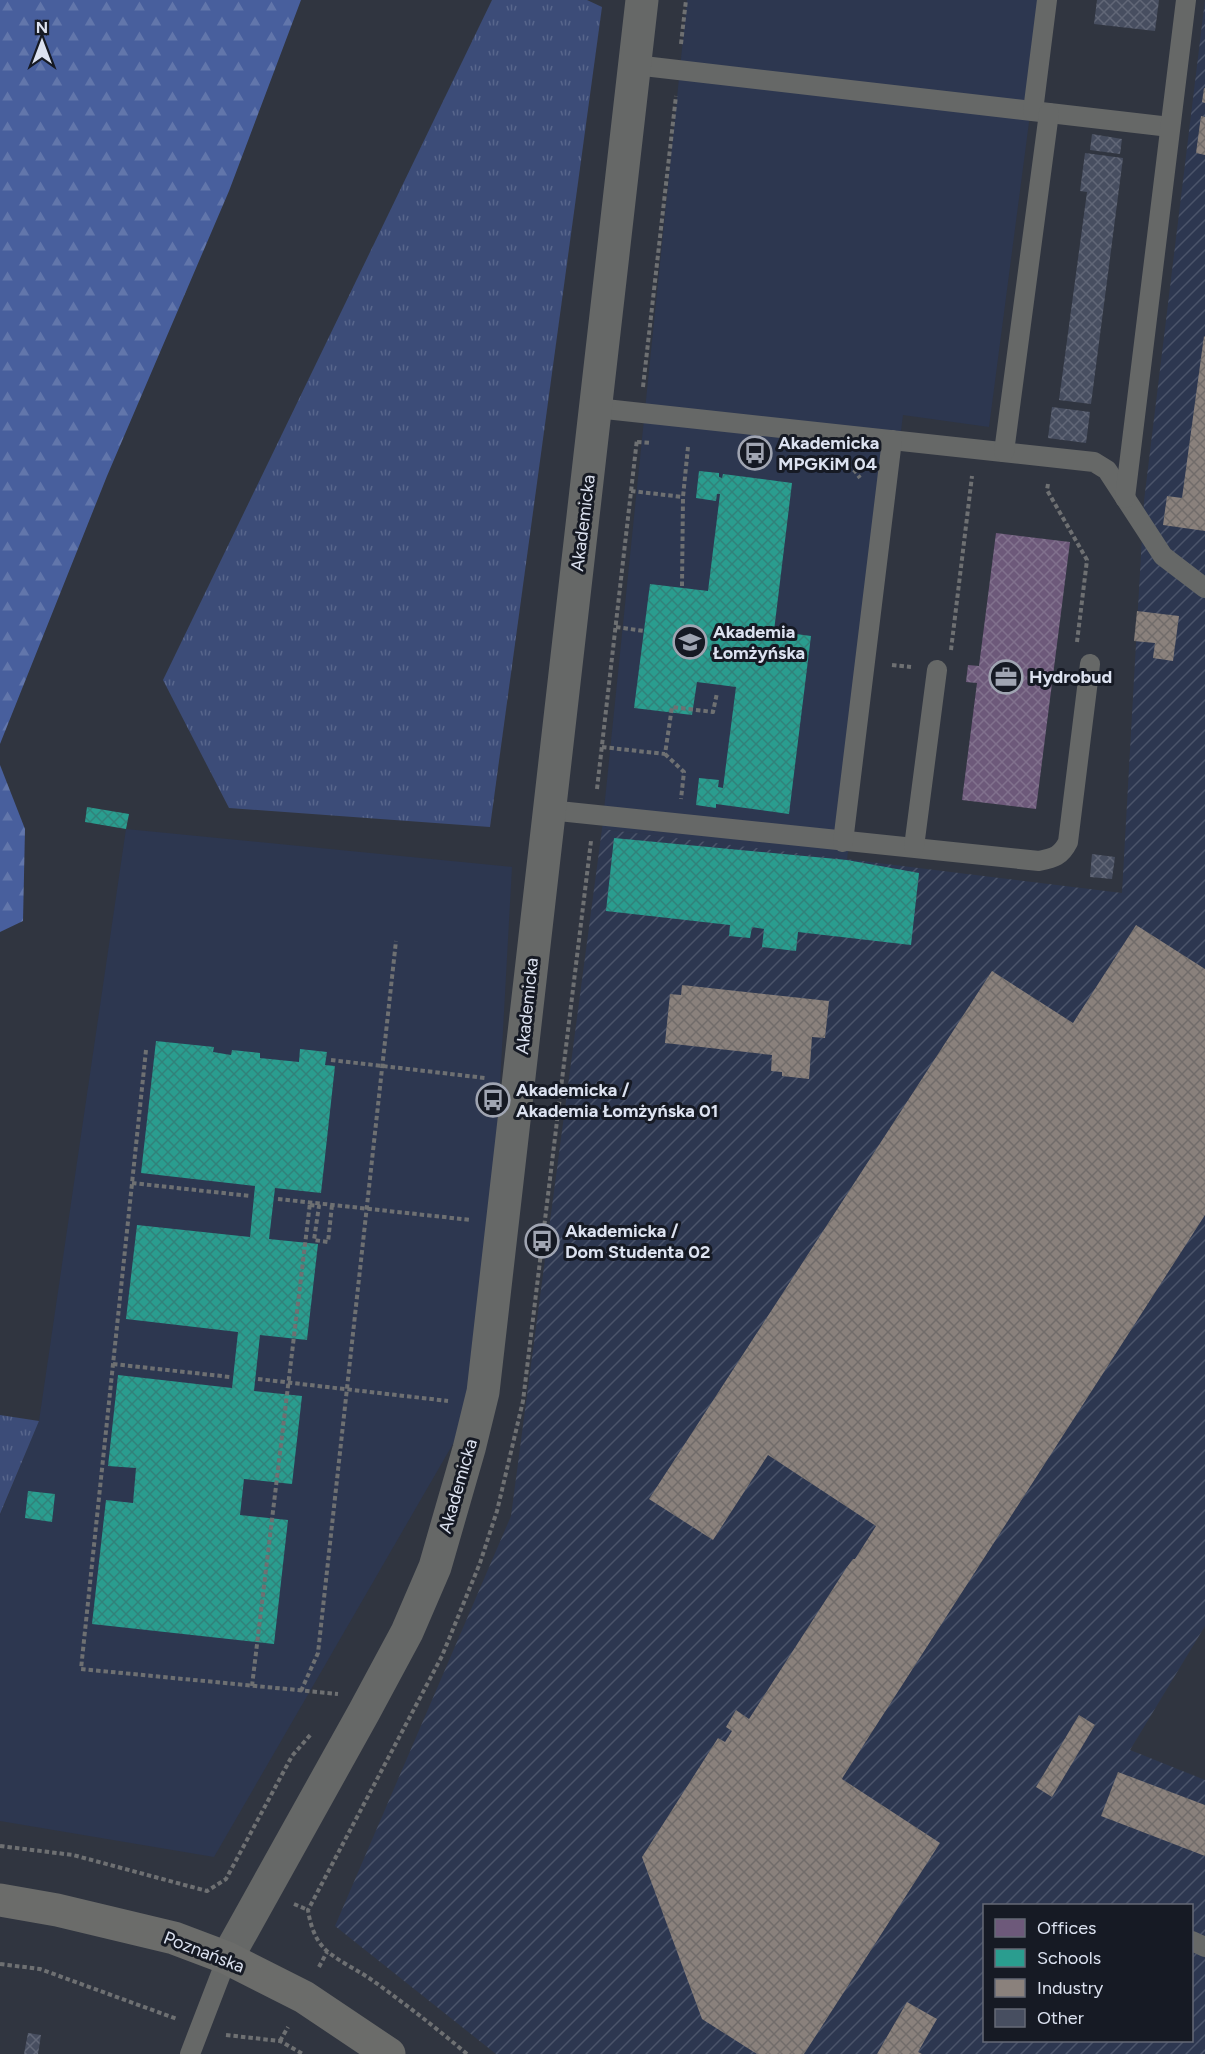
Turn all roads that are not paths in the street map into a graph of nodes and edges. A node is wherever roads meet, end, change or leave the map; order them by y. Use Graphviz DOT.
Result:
graph roads {
  1 [pos="642,0"];
  2 [pos="1047,0"];
  3 [pos="1186,0"];
  4 [pos="635,66"];
  5 [pos="1041,112"];
  6 [pos="1170,127"];
  7 [pos="596,408"];
  8 [pos="892,440"];
  9 [pos="1004,452"];
  10 [pos="1125,498"];
  11 [pos="1205,588"];
  12 [pos="1090,664"];
  13 [pos="937,670"];
  14 [pos="549,810"];
  15 [pos="843,842"];
  16 [pos="914,847"];
  17 [pos="0,1900"];
  18 [pos="227,1958"];
  19 [pos="190,2054"];
  20 [pos="388,2054"];
  1 -- 4 [label="street, Akademicka"];
  2 -- 5 [label="lane"];
  3 -- 6 [label="lane"];
  4 -- 5 [label="lane"];
  4 -- 7 [label="street, Akademicka"];
  5 -- 6 [label="lane"];
  5 -- 9 [label="lane"];
  6 -- 10 [label="lane"];
  7 -- 8 [label="lane"];
  7 -- 14 [label="street, Akademicka"];
  8 -- 9 [label="lane"];
  8 -- 15 [label="lane"];
  9 -- 10 [label="lane"];
  10 -- 11 [label="lane"];
  12 -- 16 [label="lane"];
  13 -- 16 [label="lane"];
  14 -- 15 [label="lane"];
  14 -- 18 [label="street, Akademicka"];
  15 -- 16 [label="lane"];
  17 -- 18 [label="main road, Poznańska"];
  18 -- 19 [label="lane"];
  18 -- 20 [label="main road, Poznańska"];
}
